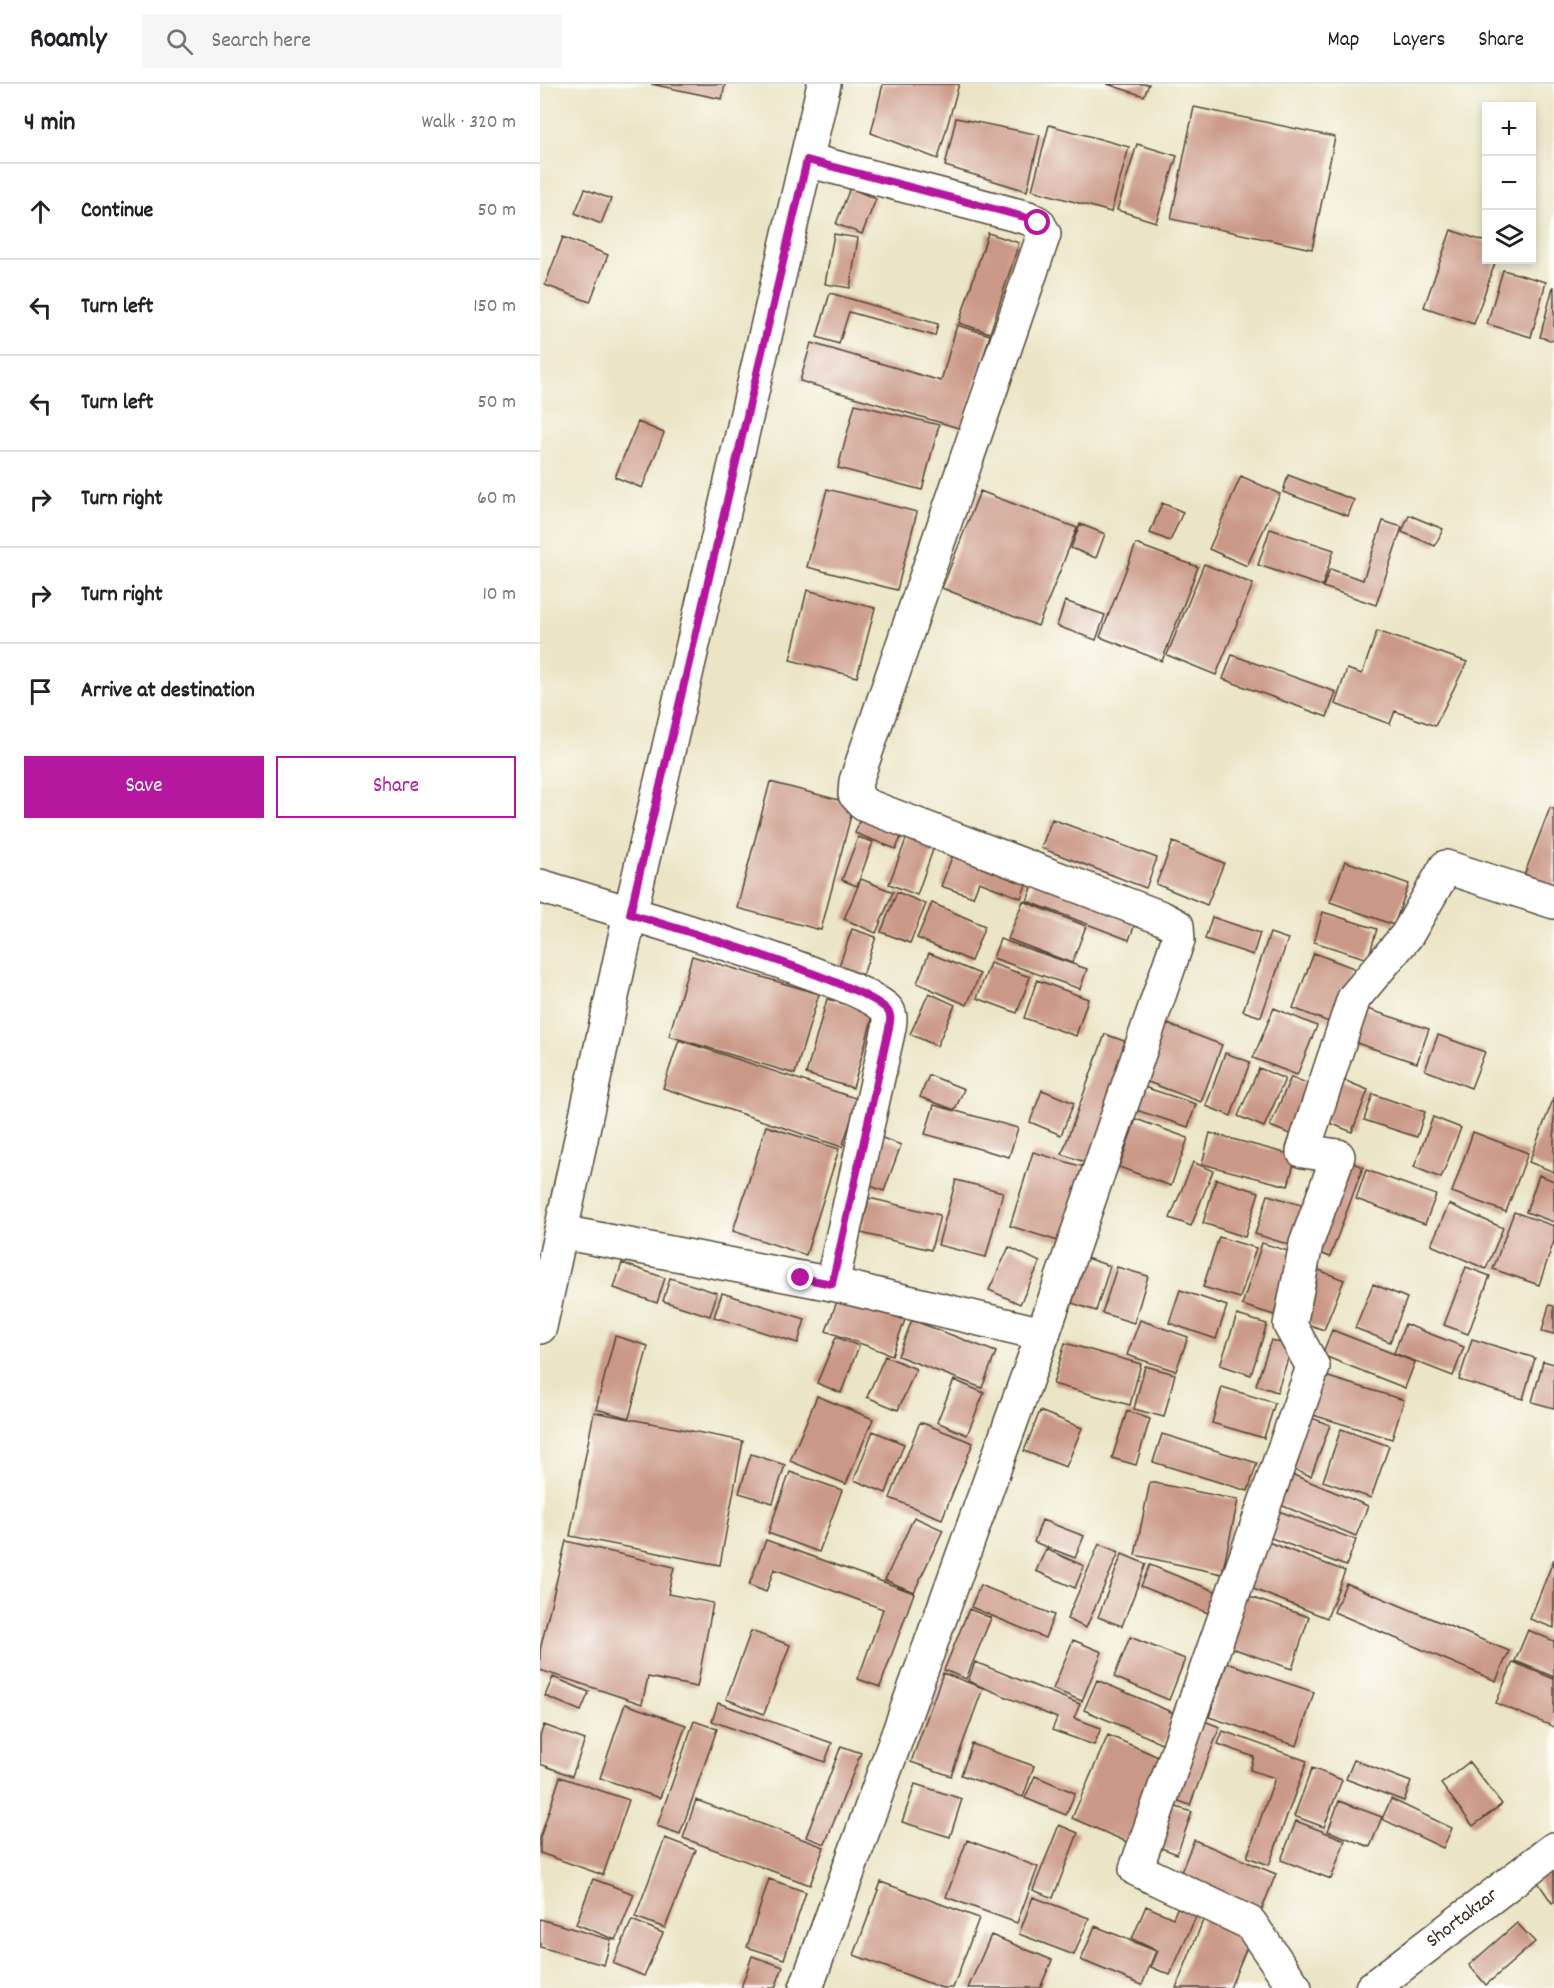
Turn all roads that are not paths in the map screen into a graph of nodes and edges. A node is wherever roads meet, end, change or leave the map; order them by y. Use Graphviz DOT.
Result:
graph roads {
  1 [pos="824,84"];
  2 [pos="807,160"];
  3 [pos="540,886"];
  4 [pos="1554,902"];
  5 [pos="630,914"];
  6 [pos="561,1232"];
  7 [pos="832,1284"];
  8 [pos="540,1328"];
  9 [pos="1043,1334"];
  10 [pos="1554,1849"];
  11 [pos="806,1988"];
  12 [pos="1294,1988"];
  13 [pos="1372,1988"];
  1 -- 2 [label="street"];
  2 -- 5 [label="street"];
  2 -- 9 [label="street"];
  3 -- 5 [label="street"];
  4 -- 12 [label="street"];
  5 -- 6 [label="street"];
  5 -- 7 [label="street"];
  6 -- 7 [label="street"];
  6 -- 8 [label="street"];
  7 -- 9 [label="street"];
  9 -- 11 [label="street"];
  10 -- 13 [label="street, Shortakzar"];
}
